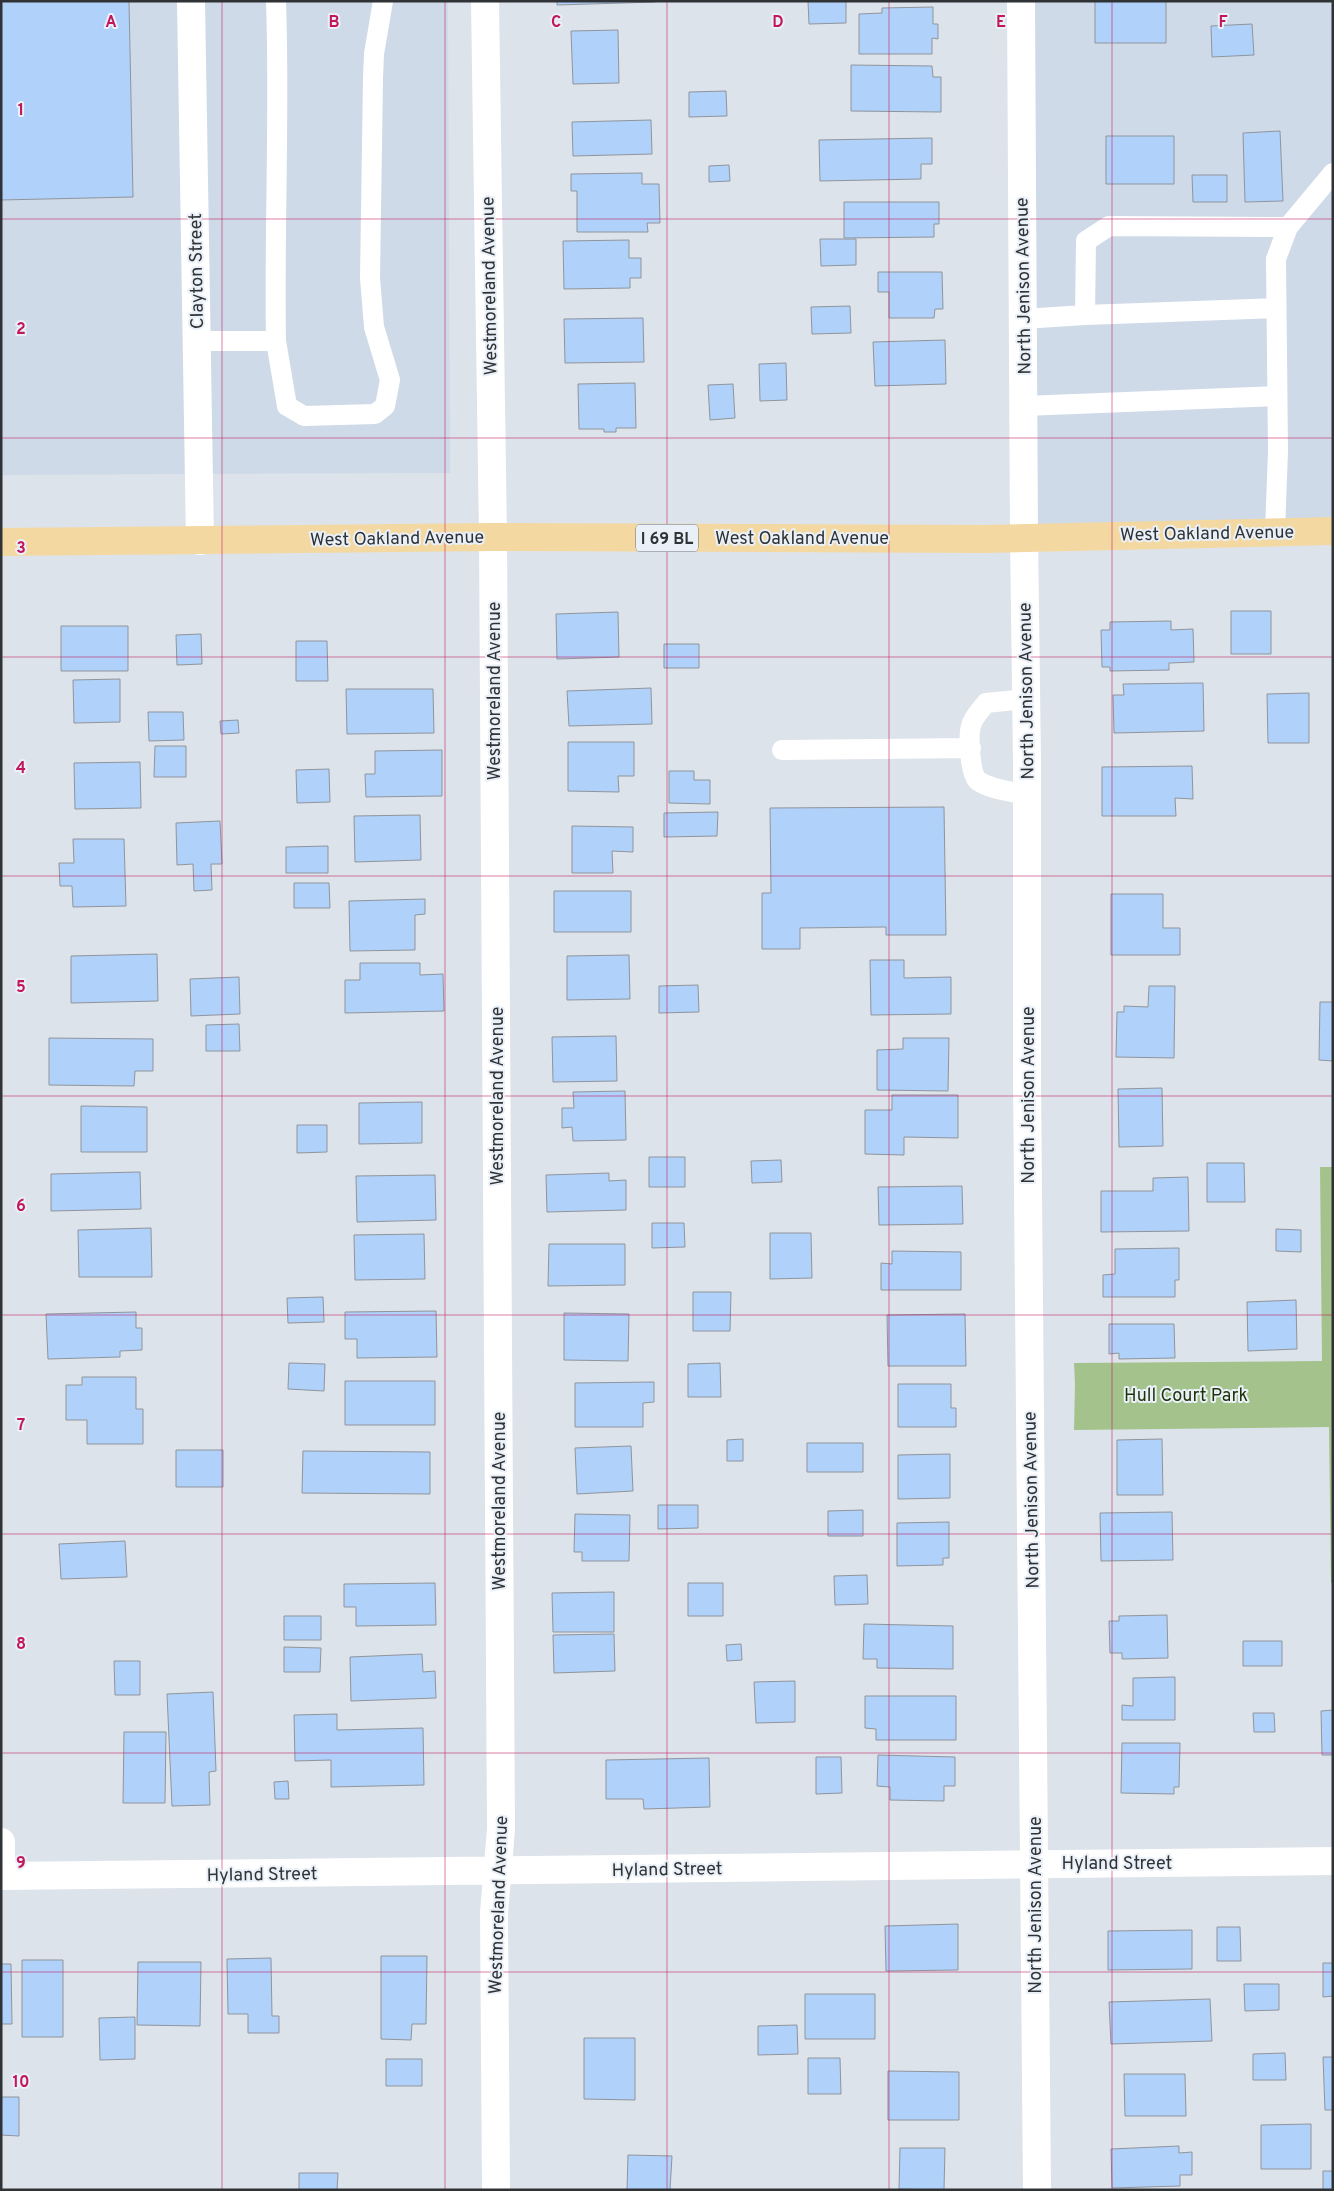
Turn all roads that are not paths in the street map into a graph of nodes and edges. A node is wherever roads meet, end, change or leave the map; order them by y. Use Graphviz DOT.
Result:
graph roads {
  1 [pos="276,1"];
  2 [pos="383,1"];
  3 [pos="485,1"];
  4 [pos="1021,1"];
  5 [pos="196,2"];
  6 [pos="1333,173"];
  7 [pos="1288,227"];
  8 [pos="1276,308"];
  9 [pos="1085,315"];
  10 [pos="1022,320"];
  11 [pos="198,341"];
  12 [pos="276,341"];
  13 [pos="1277,396"];
  14 [pos="1024,406"];
  15 [pos="1333,530"];
  16 [pos="1275,531"];
  17 [pos="493,537"];
  18 [pos="1024,537"];
  19 [pos="200,541"];
  20 [pos="1,542"];
  21 [pos="1026,699"];
  22 [pos="971,748"];
  23 [pos="782,750"];
  24 [pos="1027,794"];
  25 [pos="1,1842"];
  26 [pos="1333,1862"];
  27 [pos="1035,1864"];
  28 [pos="498,1872"];
  29 [pos="1,1876"];
  30 [pos="496,2190"];
  31 [pos="1037,2190"];
  1 -- 12 [label="lane"];
  2 -- 12 [label="lane"];
  3 -- 17 [label="street, Westmoreland Avenue"];
  4 -- 10 [label="street, North Jenison Avenue"];
  5 -- 11 [label="street, Clayton Street"];
  6 -- 7 [label="lane"];
  7 -- 8 [label="lane"];
  7 -- 9 [label="lane"];
  8 -- 9 [label="lane"];
  8 -- 13 [label="lane"];
  9 -- 10 [label="lane"];
  10 -- 14 [label="street, North Jenison Avenue"];
  11 -- 12 [label="lane"];
  11 -- 19 [label="street, Clayton Street"];
  13 -- 14 [label="lane"];
  13 -- 16 [label="lane"];
  14 -- 18 [label="street, North Jenison Avenue"];
  15 -- 16 [label="main road, West Oakland Avenue / I 69 BL"];
  16 -- 18 [label="main road, West Oakland Avenue / I 69 BL"];
  17 -- 18 [label="main road, West Oakland Avenue / I 69 BL"];
  17 -- 19 [label="main road, West Oakland Avenue / I 69 BL"];
  17 -- 28 [label="street, Westmoreland Avenue"];
  18 -- 21 [label="street, North Jenison Avenue"];
  19 -- 20 [label="main road, West Oakland Avenue / I 69 BL"];
  21 -- 22 [label="lane"];
  21 -- 24 [label="street, North Jenison Avenue"];
  22 -- 23 [label="lane"];
  22 -- 24 [label="lane"];
  24 -- 27 [label="street, North Jenison Avenue"];
  25 -- 29 [label="street"];
  26 -- 27 [label="street, Hyland Street"];
  27 -- 28 [label="street, Hyland Street"];
  27 -- 31 [label="street, North Jenison Avenue"];
  28 -- 29 [label="street, Hyland Street"];
  28 -- 30 [label="street, Westmoreland Avenue"];
}
